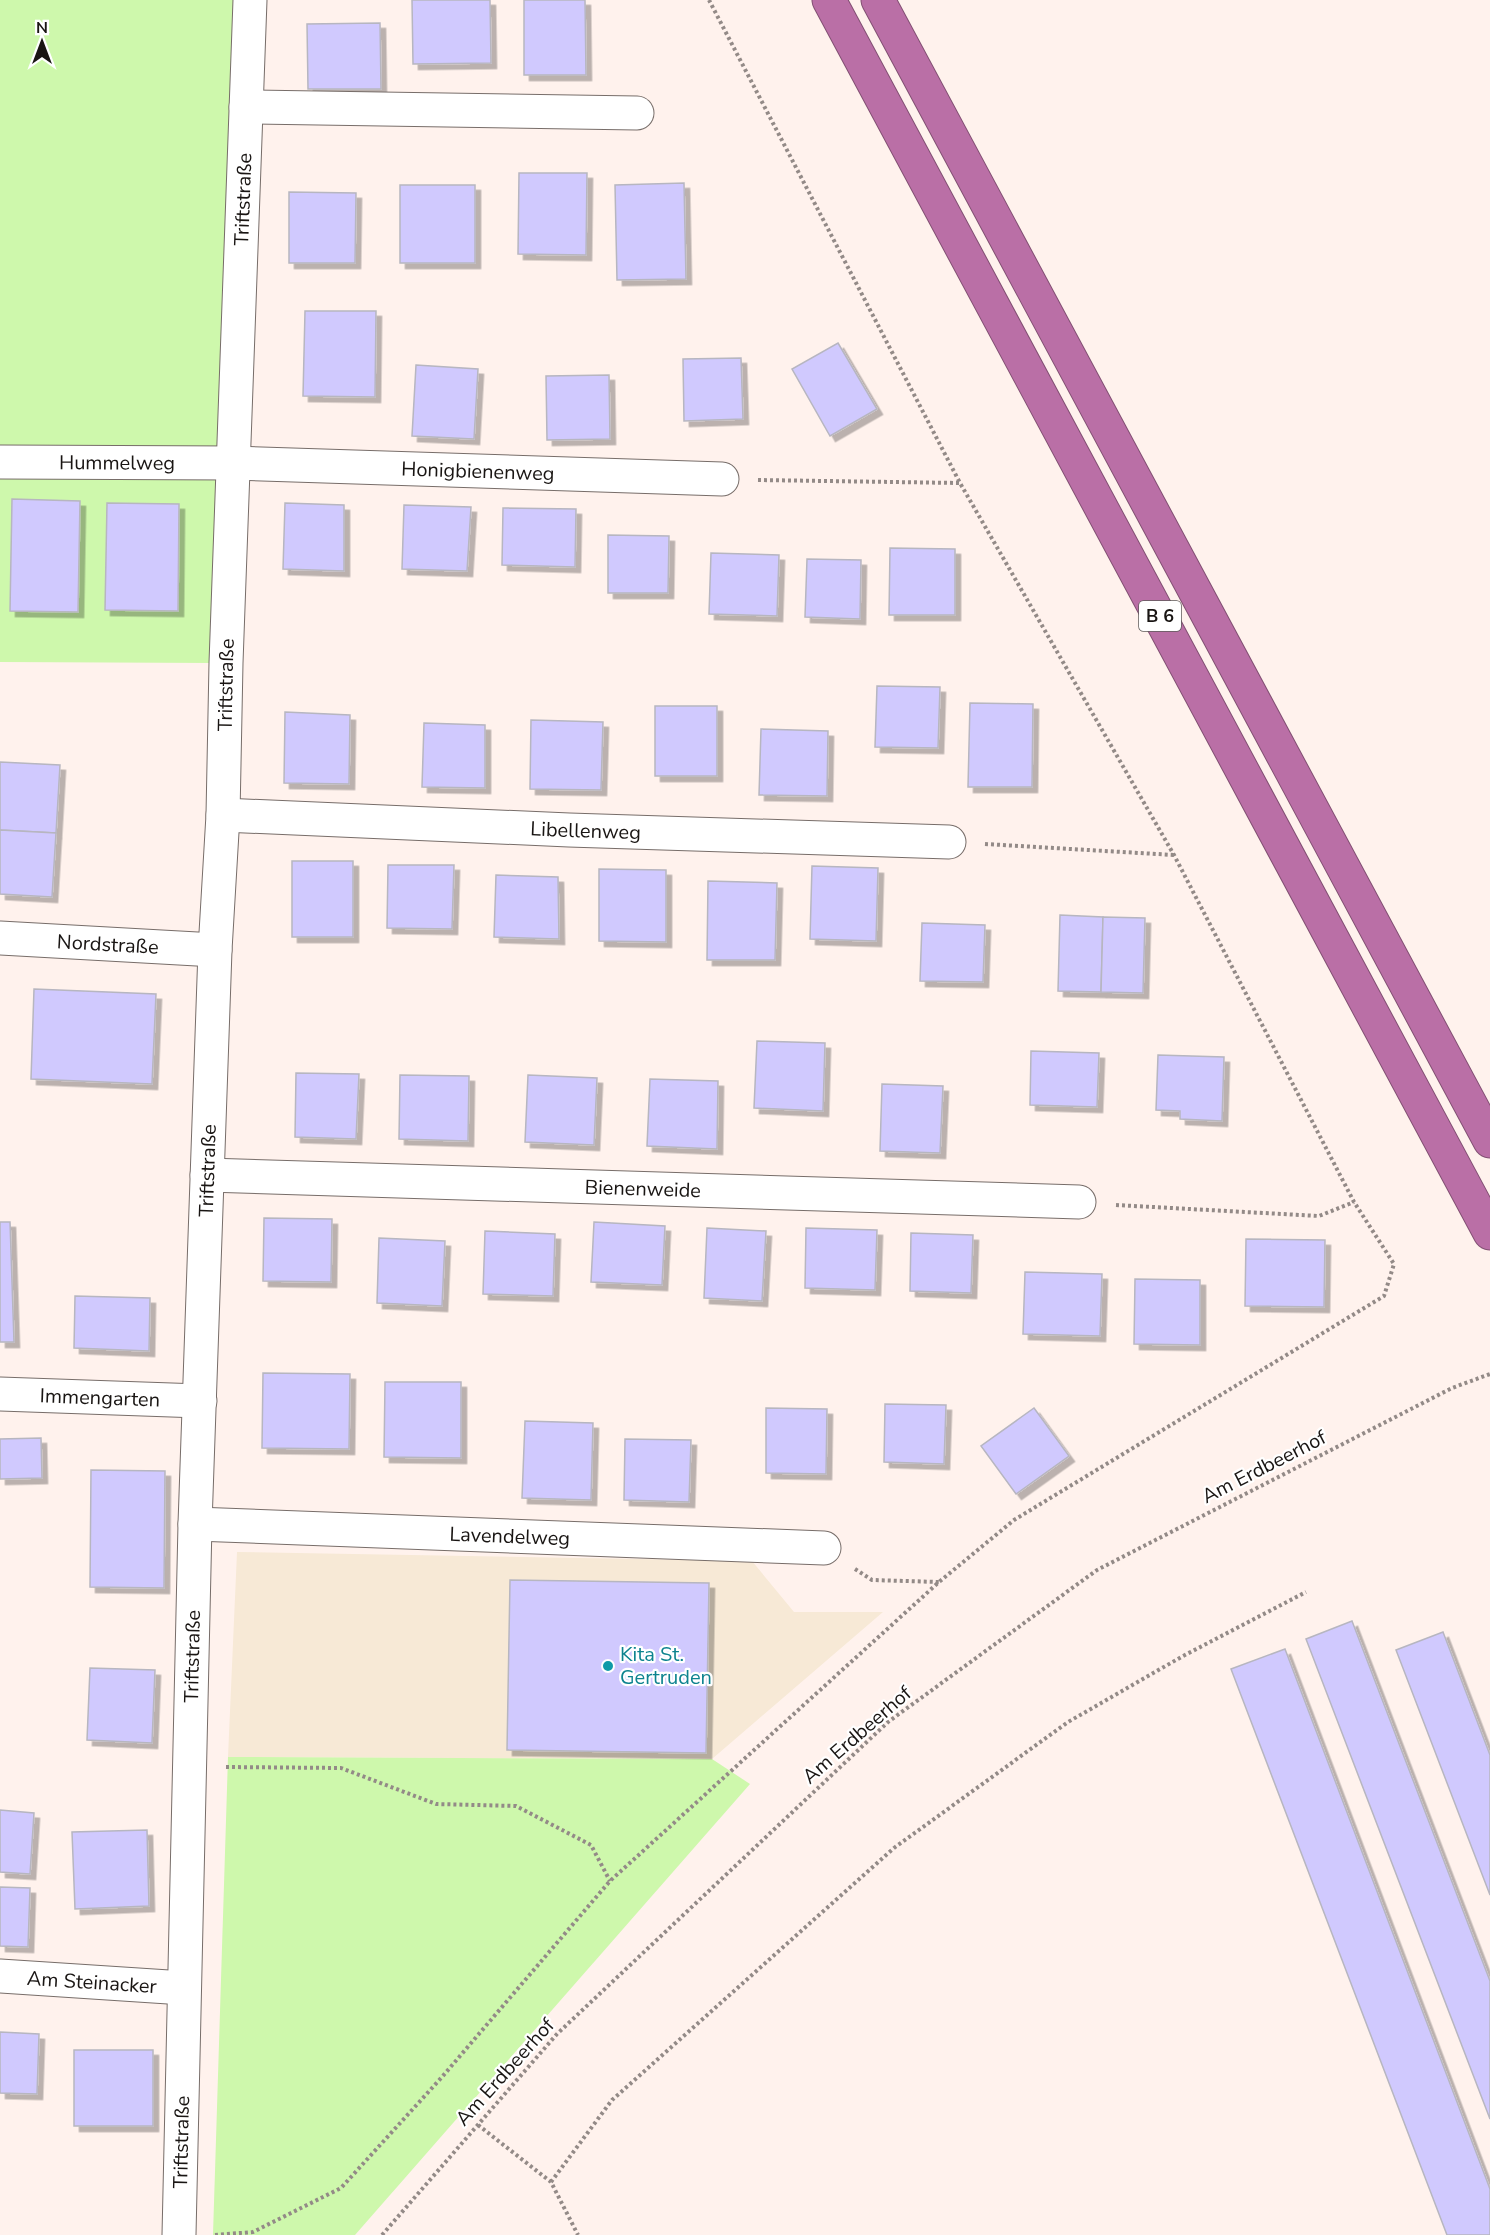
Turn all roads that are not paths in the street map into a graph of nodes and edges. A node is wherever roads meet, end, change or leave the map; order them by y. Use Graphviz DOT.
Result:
graph roads {
  1 [pos="250,0"];
  2 [pos="829,0"];
  3 [pos="878,0"];
  4 [pos="246,107"];
  5 [pos="637,113"];
  6 [pos="0,462"];
  7 [pos="234,463"];
  8 [pos="722,479"];
  9 [pos="223,815"];
  10 [pos="949,842"];
  11 [pos="0,938"];
  12 [pos="215,950"];
  13 [pos="1490,1141"];
  14 [pos="207,1175"];
  15 [pos="1079,1203"];
  16 [pos="1490,1233"];
  17 [pos="0,1394"];
  18 [pos="200,1401"];
  19 [pos="195,1524"];
  20 [pos="824,1548"];
  21 [pos="0,1976"];
  22 [pos="184,1988"];
  23 [pos="179,2235"];
  1 -- 4 [label="street, Triftstraße"];
  2 -- 16 [label="highway, B 6"];
  3 -- 13 [label="highway, B 6"];
  4 -- 5 [label="street"];
  4 -- 7 [label="street, Triftstraße"];
  6 -- 7 [label="street, Hummelweg"];
  7 -- 8 [label="street, Honigbienenweg"];
  7 -- 9 [label="street, Triftstraße"];
  9 -- 10 [label="street, Libellenweg"];
  9 -- 12 [label="street, Triftstraße"];
  11 -- 12 [label="street, Nordstraße"];
  12 -- 14 [label="street, Triftstraße"];
  14 -- 15 [label="street, Bienenweide"];
  14 -- 18 [label="street, Triftstraße"];
  17 -- 18 [label="street, Immengarten"];
  18 -- 19 [label="street, Triftstraße"];
  19 -- 20 [label="street, Lavendelweg"];
  19 -- 22 [label="street, Triftstraße"];
  21 -- 22 [label="street, Am Steinacker"];
  22 -- 23 [label="street, Triftstraße"];
}
